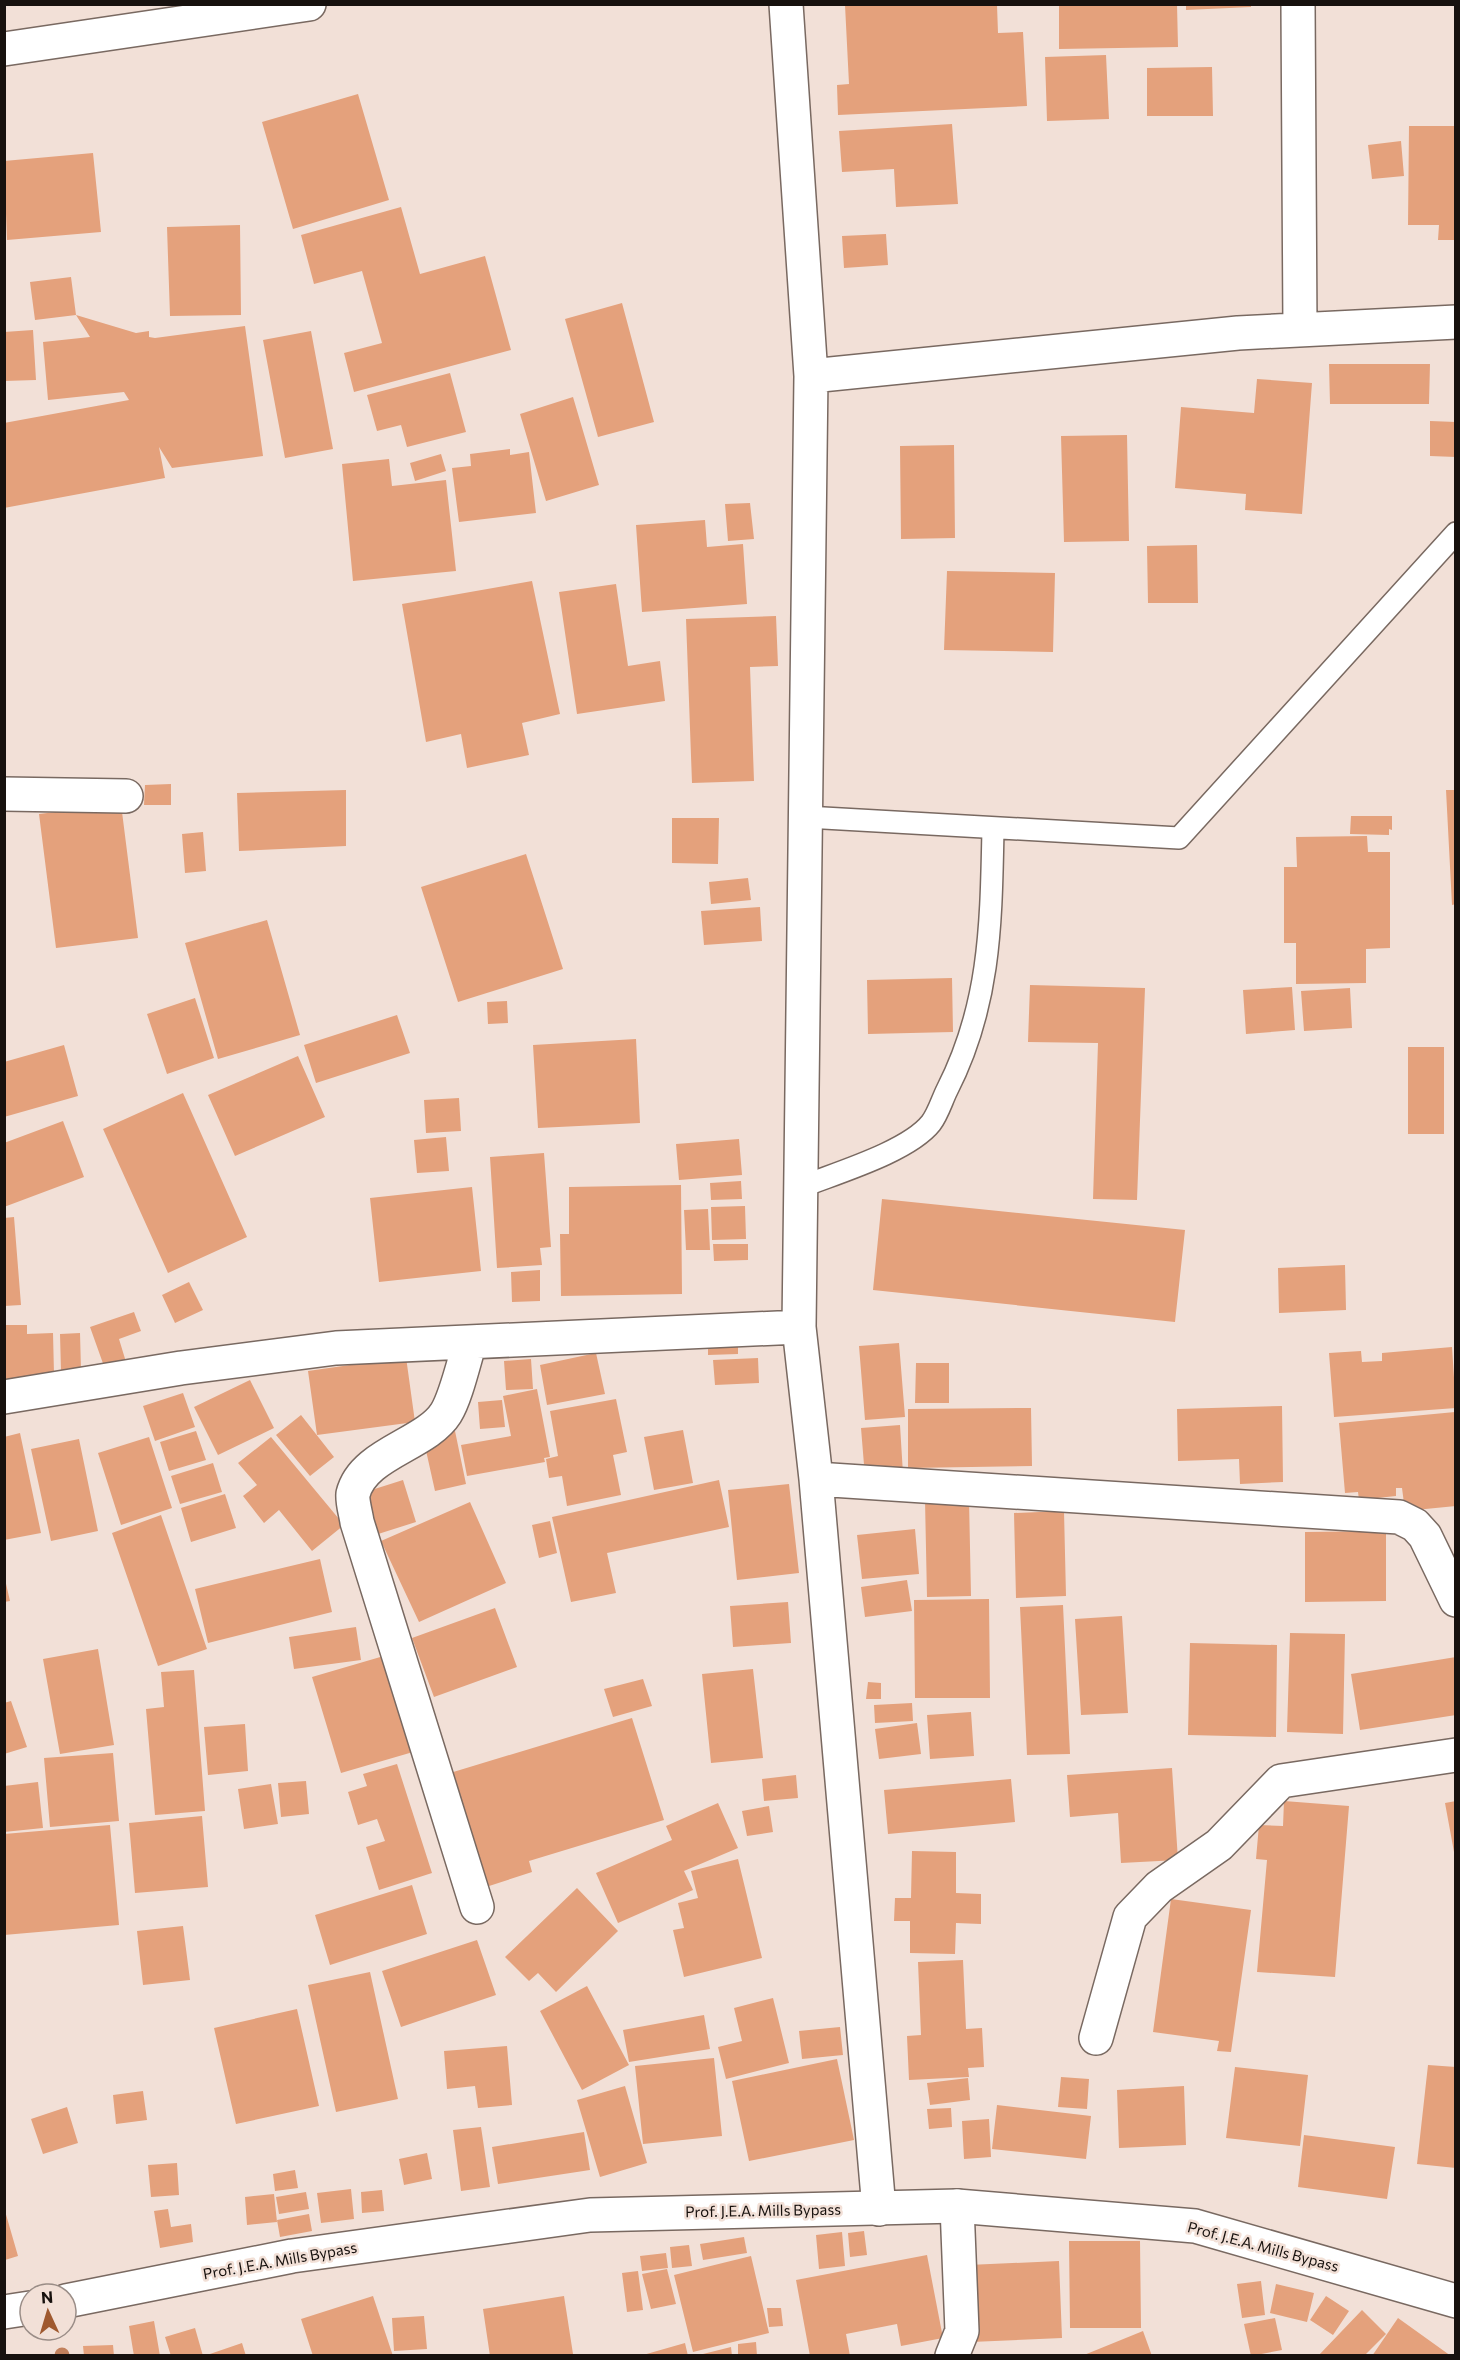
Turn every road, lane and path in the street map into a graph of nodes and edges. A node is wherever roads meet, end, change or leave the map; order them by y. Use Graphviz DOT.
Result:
graph roads {
  1 [pos="309,4"];
  2 [pos="1298,4"];
  3 [pos="785,5"];
  4 [pos="4,49"];
  5 [pos="1455,322"];
  6 [pos="1300,330"];
  7 [pos="811,376"];
  8 [pos="1455,533"];
  9 [pos="4,794"];
  10 [pos="126,796"];
  11 [pos="806,818"];
  12 [pos="993,829"];
  13 [pos="801,1187"];
  14 [pos="799,1327"];
  15 [pos="470,1342"];
  16 [pos="4,1397"];
  17 [pos="816,1479"];
  18 [pos="1455,1600"];
  19 [pos="1455,1755"];
  20 [pos="477,1907"];
  21 [pos="1096,2038"];
  22 [pos="957,2206"];
  23 [pos="879,2209"];
  24 [pos="78,2299"];
  25 [pos="1455,2301"];
  26 [pos="952,2355"];
  1 -- 4 [label="street"];
  2 -- 6 [label="street"];
  3 -- 7 [label="street"];
  5 -- 6 [label="street"];
  6 -- 7 [label="street"];
  7 -- 11 [label="street"];
  8 -- 12 [label="lane"];
  9 -- 10 [label="street"];
  11 -- 12 [label="lane"];
  11 -- 13 [label="street"];
  12 -- 13 [label="lane"];
  13 -- 14 [label="street"];
  14 -- 15 [label="street"];
  14 -- 17 [label="street"];
  15 -- 16 [label="street"];
  15 -- 20 [label="street"];
  17 -- 18 [label="street"];
  17 -- 23 [label="street"];
  19 -- 21 [label="street"];
  22 -- 23 [label="street, Prof. J.E.A. Mills Bypass"];
  22 -- 25 [label="street, Prof. J.E.A. Mills Bypass"];
  22 -- 26 [label="street"];
  23 -- 24 [label="street, Prof. J.E.A. Mills Bypass"];
}
